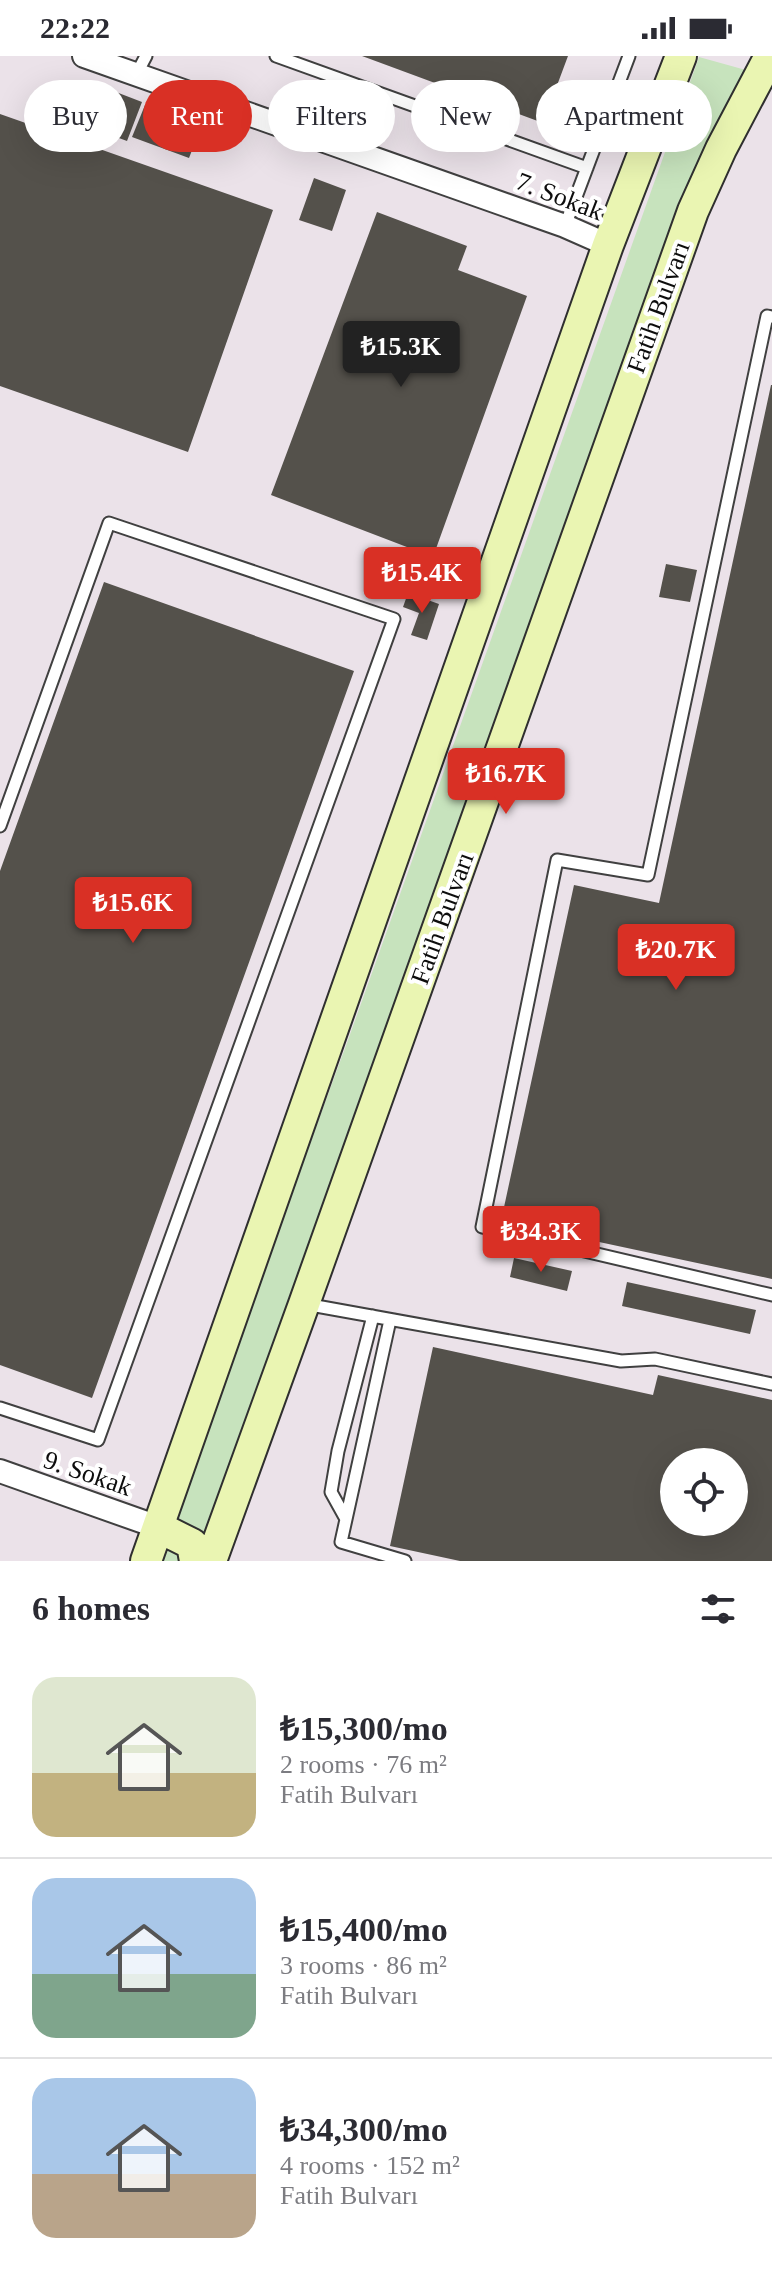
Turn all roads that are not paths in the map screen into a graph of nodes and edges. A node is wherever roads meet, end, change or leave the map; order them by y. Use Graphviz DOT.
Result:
graph roads {
  1 [pos="84,56"];
  2 [pos="276,56"];
  3 [pos="629,56"];
  4 [pos="681,56"];
  5 [pos="770,56"];
  6 [pos="141,66"];
  7 [pos="587,168"];
  8 [pos="565,226"];
  9 [pos="608,245"];
  10 [pos="772,317"];
  11 [pos="0,826"];
  12 [pos="772,1295"];
  13 [pos="304,1304"];
  14 [pos="373,1316"];
  15 [pos="390,1320"];
  16 [pos="772,1384"];
  17 [pos="0,1408"];
  18 [pos="0,1471"];
  19 [pos="346,1519"];
  20 [pos="158,1527"];
  21 [pos="146,1561"];
  22 [pos="195,1561"];
  23 [pos="211,1561"];
  24 [pos="405,1561"];
  1 -- 6 [label="street, 7. Sokak"];
  2 -- 7 [label="lane"];
  3 -- 7 [label="lane"];
  4 -- 9 [label="main road"];
  5 -- 13 [label="main road, Fatih Bulvarı"];
  6 -- 8 [label="street, 7. Sokak"];
  7 -- 8 [label="lane"];
  8 -- 9 [label="street, 7. Sokak"];
  9 -- 20 [label="main road"];
  10 -- 12 [label="lane"];
  11 -- 17 [label="lane"];
  13 -- 14 [label="lane"];
  13 -- 23 [label="main road, Fatih Bulvarı"];
  14 -- 15 [label="lane"];
  14 -- 19 [label="lane"];
  15 -- 16 [label="lane"];
  15 -- 19 [label="lane"];
  18 -- 20 [label="street, 9. Sokak"];
  19 -- 24 [label="lane"];
  20 -- 21 [label="main road"];
  20 -- 22 [label="main road"];
}
